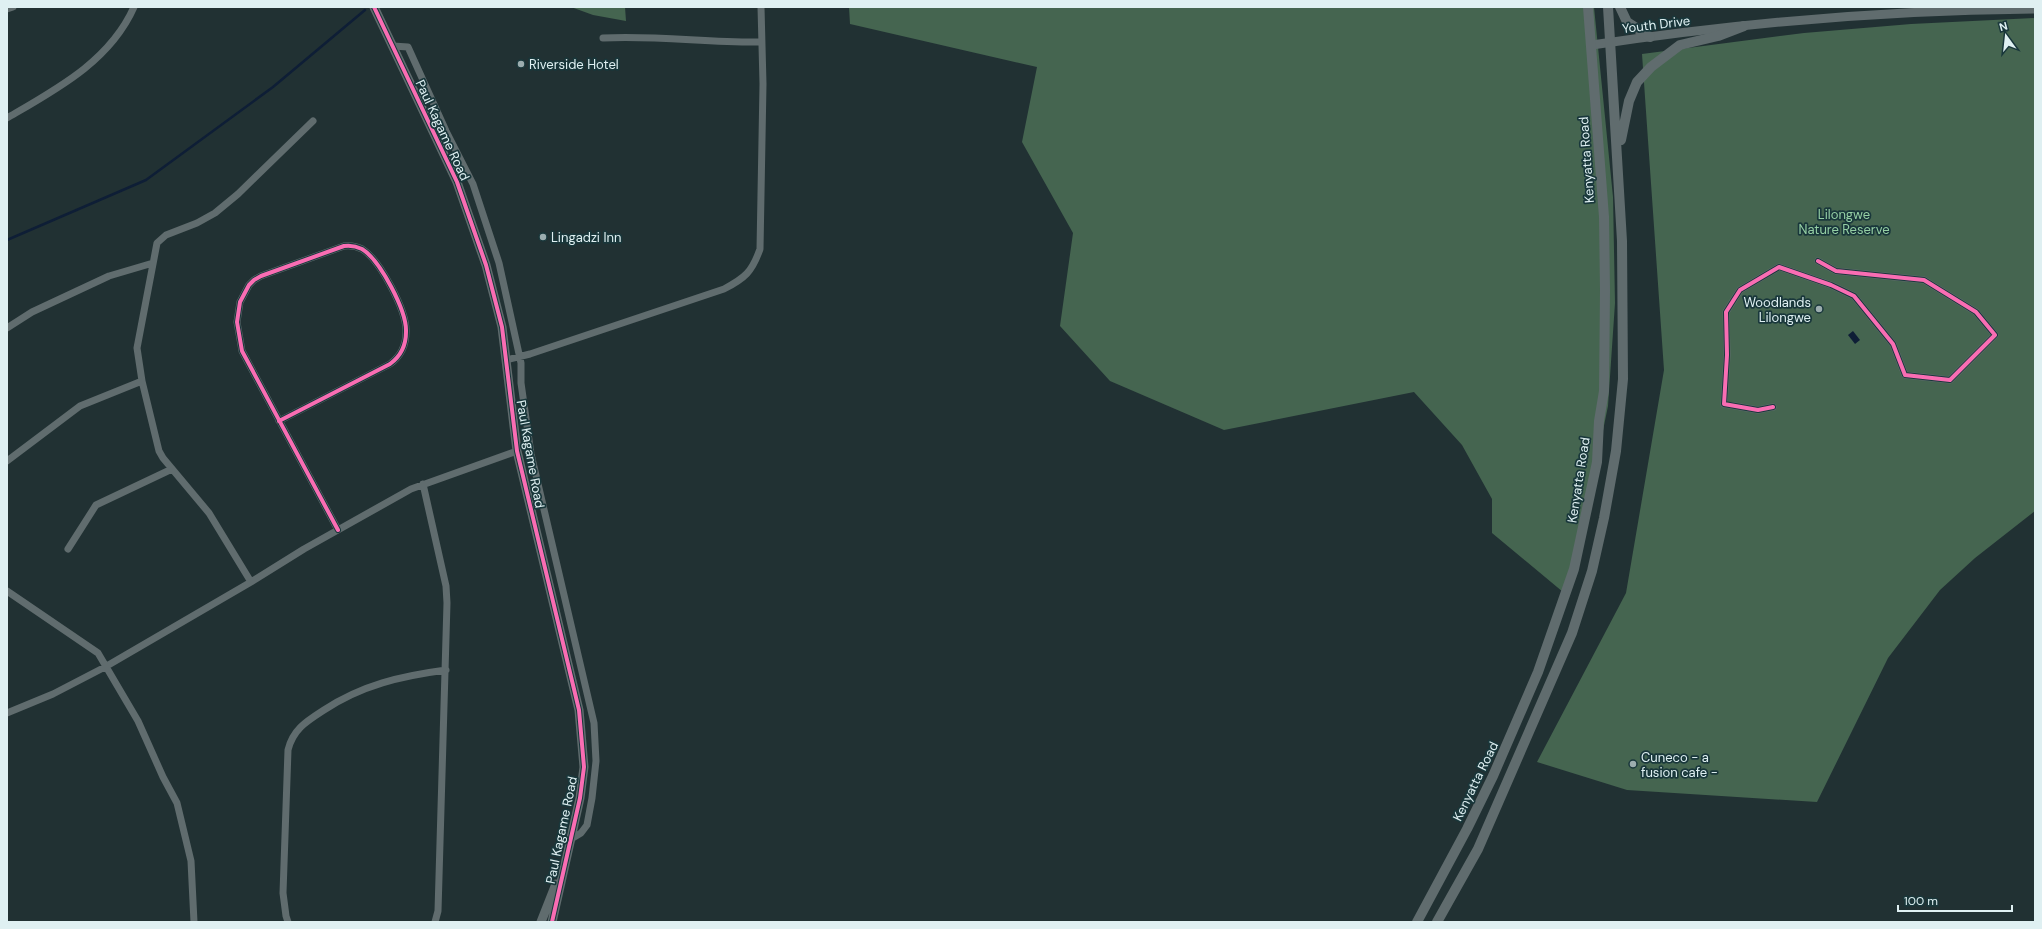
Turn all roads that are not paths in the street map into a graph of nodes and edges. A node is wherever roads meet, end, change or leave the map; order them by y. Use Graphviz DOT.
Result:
graph roads {
  1 [pos="13,7"];
  2 [pos="134,7"];
  3 [pos="374,7"];
  4 [pos="761,7"];
  5 [pos="1588,7"];
  6 [pos="1608,7"];
  7 [pos="1620,7"];
  8 [pos="1998,8"];
  9 [pos="7,9"];
  10 [pos="2035,9"];
  11 [pos="1744,26"];
  12 [pos="1650,37"];
  13 [pos="603,38"];
  14 [pos="762,42"];
  15 [pos="1611,42"];
  16 [pos="1592,45"];
  17 [pos="393,46"];
  18 [pos="7,118"];
  19 [pos="313,121"];
  20 [pos="1619,174"];
  21 [pos="1818,261"];
  22 [pos="153,263"];
  23 [pos="7,328"];
  24 [pos="520,356"];
  25 [pos="506,360"];
  26 [pos="142,381"];
  27 [pos="1773,407"];
  28 [pos="279,421"];
  29 [pos="517,451"];
  30 [pos="7,461"];
  31 [pos="172,469"];
  32 [pos="423,484"];
  33 [pos="338,530"];
  34 [pos="68,549"];
  35 [pos="251,582"];
  36 [pos="7,590"];
  37 [pos="105,667"];
  38 [pos="446,670"];
  39 [pos="7,713"];
  40 [pos="571,840"];
  41 [pos="566,856"];
  42 [pos="194,922"];
  43 [pos="288,922"];
  44 [pos="435,922"];
  45 [pos="541,922"];
  46 [pos="552,922"];
  47 [pos="1417,922"];
  48 [pos="1437,922"];
  1 -- 9 [label="street"];
  2 -- 18 [label="street"];
  3 -- 17 [label="street, Paul Kagame Road"];
  4 -- 14 [label="street"];
  5 -- 16 [label="main road, Kenyatta Road"];
  6 -- 15 [label="main road"];
  7 -- 12 [label="main road"];
  8 -- 10 [label="street, Youth Drive"];
  8 -- 11 [label="street, Youth Drive"];
  11 -- 12 [label="street, Youth Drive"];
  11 -- 20 [label="main road"];
  12 -- 15 [label="street, Youth Drive"];
  13 -- 14 [label="street"];
  14 -- 24 [label="street"];
  15 -- 16 [label="street, Youth Drive"];
  15 -- 20 [label="main road"];
  16 -- 47 [label="main road, Kenyatta Road"];
  17 -- 24 [label="street"];
  17 -- 25 [label="street, Paul Kagame Road"];
  19 -- 22 [label="street"];
  20 -- 48 [label="main road"];
  21 -- 27 [label="street"];
  22 -- 23 [label="street"];
  22 -- 26 [label="street"];
  24 -- 25 [label="street"];
  24 -- 40 [label="street"];
  25 -- 29 [label="street, Paul Kagame Road"];
  26 -- 30 [label="street"];
  26 -- 31 [label="street"];
  28 -- 28 [label="street"];
  28 -- 33 [label="street"];
  29 -- 32 [label="street"];
  29 -- 40 [label="street, Paul Kagame Road"];
  31 -- 34 [label="street"];
  31 -- 35 [label="street"];
  32 -- 33 [label="street"];
  32 -- 38 [label="street"];
  33 -- 35 [label="street"];
  35 -- 37 [label="street"];
  36 -- 37 [label="street"];
  37 -- 39 [label="street"];
  37 -- 42 [label="street"];
  38 -- 43 [label="street"];
  38 -- 44 [label="street"];
  40 -- 41 [label="street, Paul Kagame Road"];
  41 -- 45 [label="street, Paul Kagame Road"];
  41 -- 46 [label="street, Paul Kagame Road"];
}
